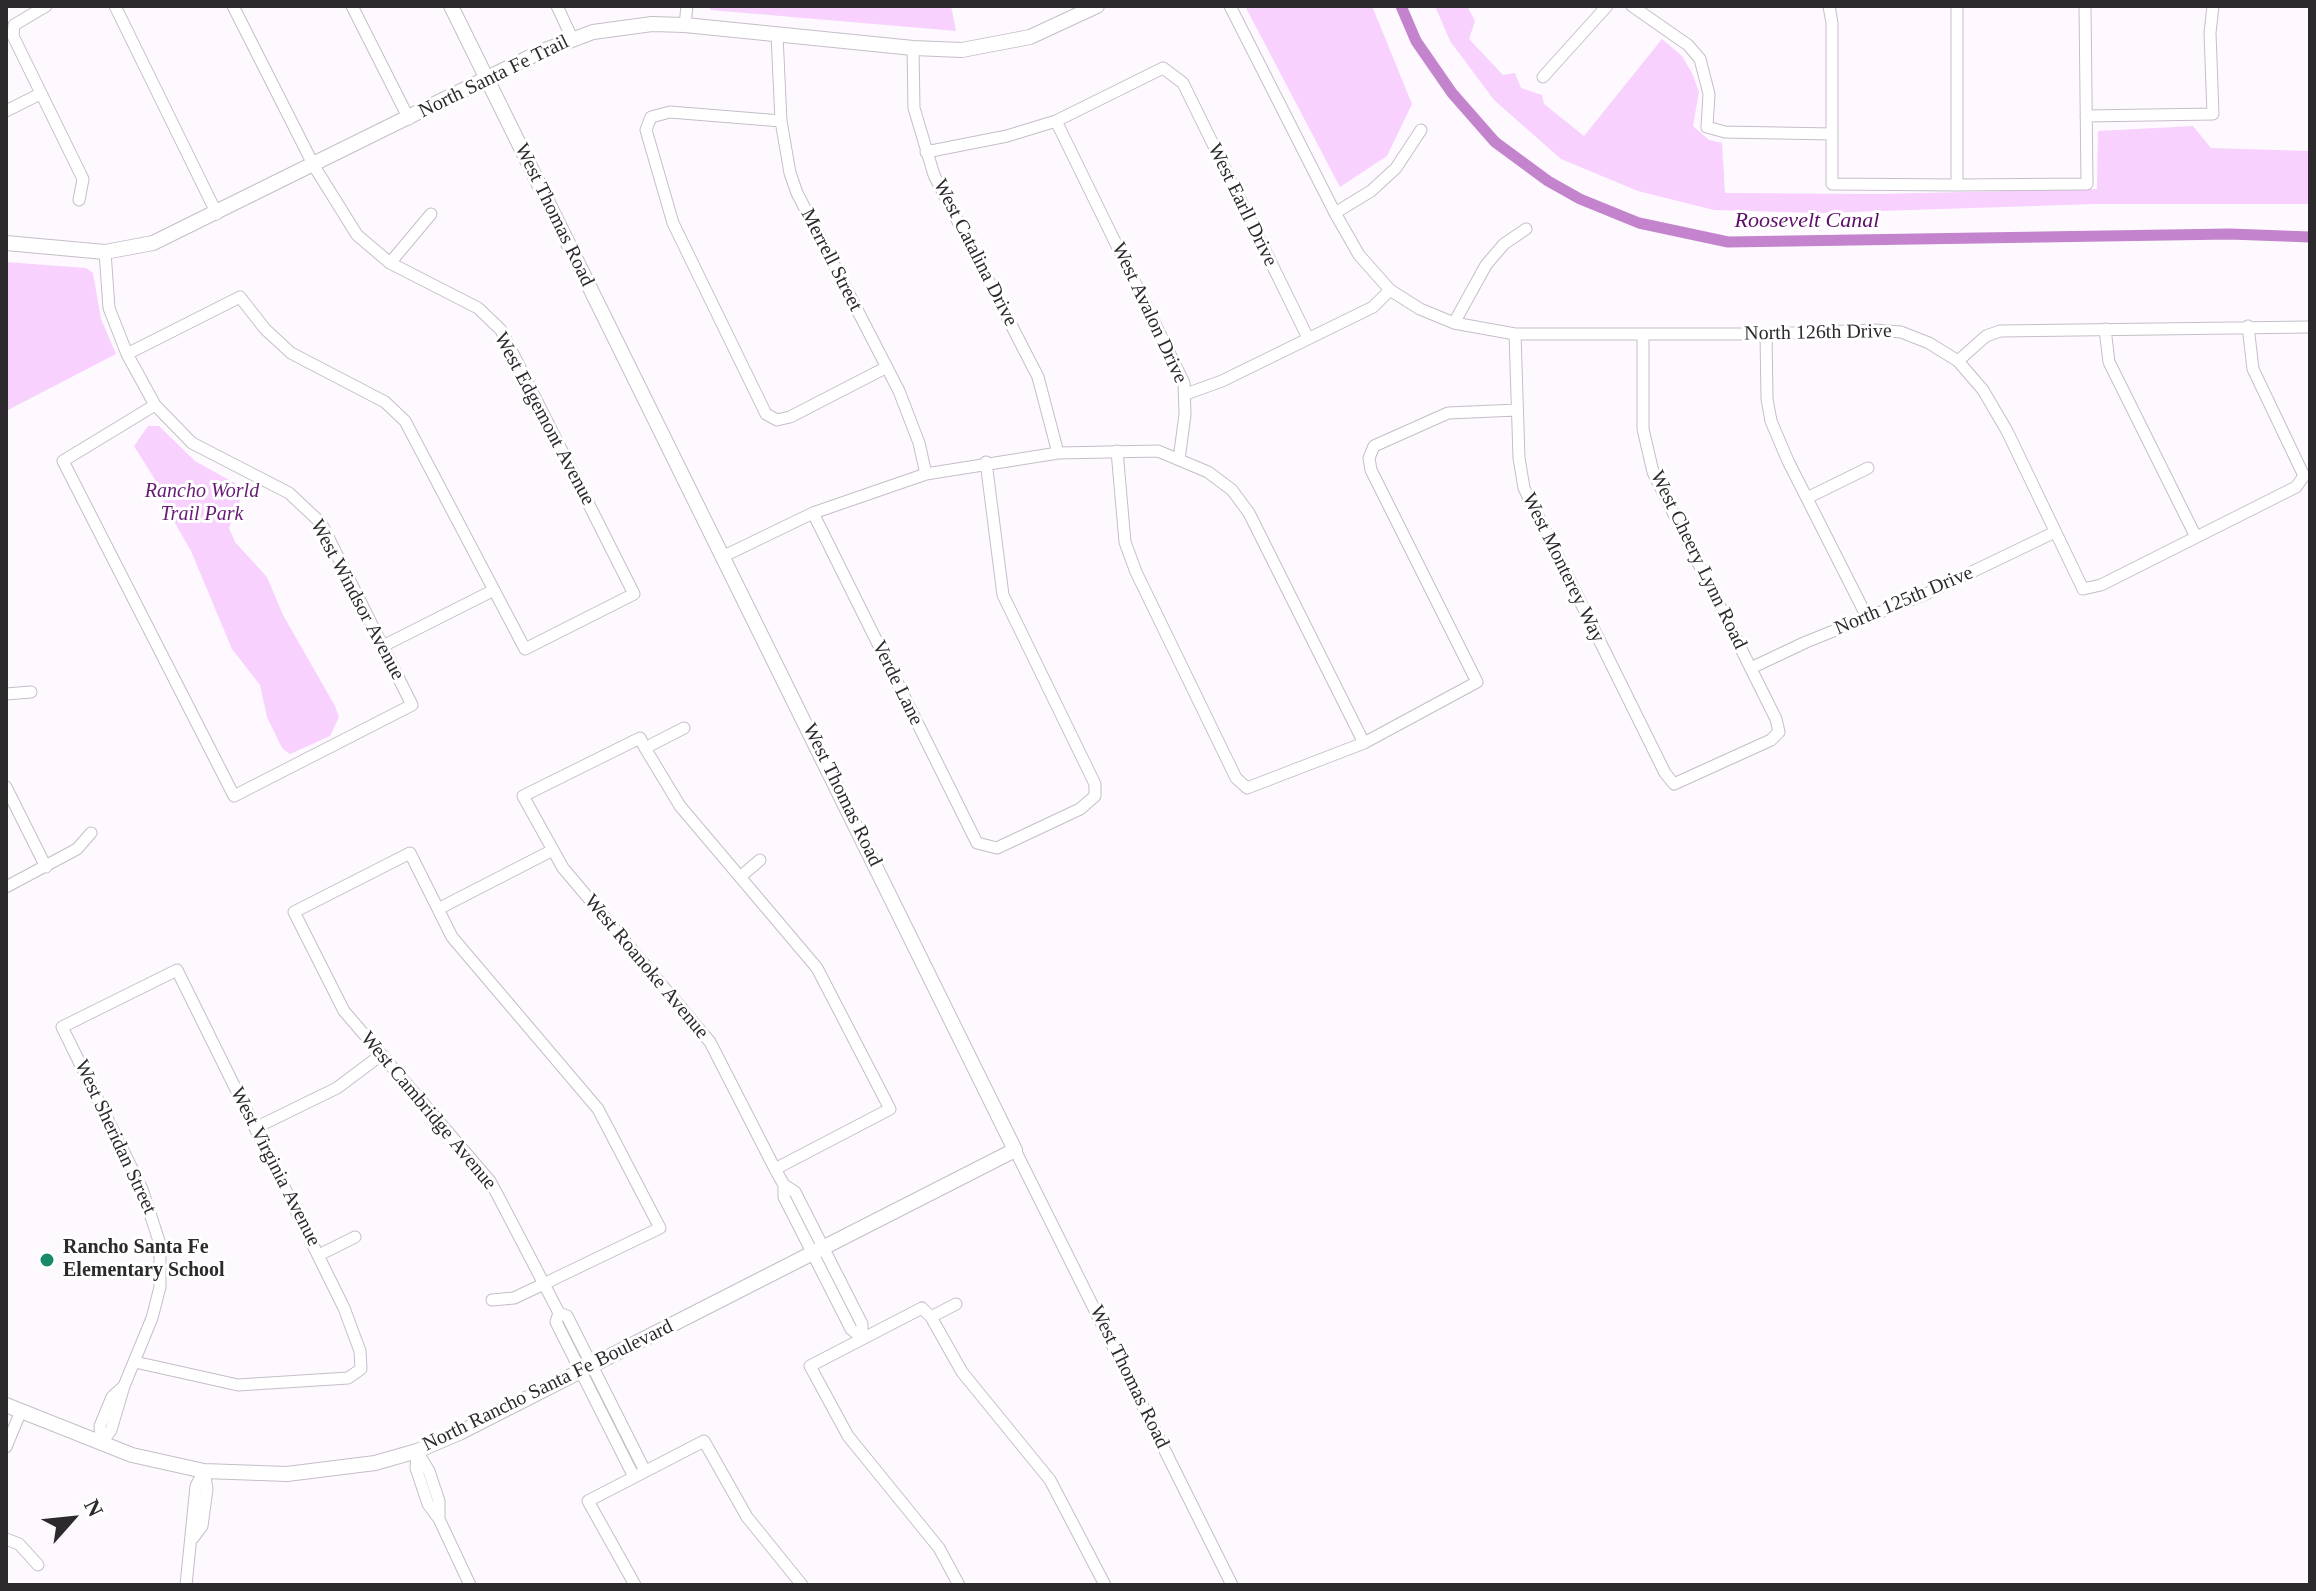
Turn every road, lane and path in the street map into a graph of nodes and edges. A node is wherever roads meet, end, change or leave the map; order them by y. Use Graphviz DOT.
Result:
graph roads {
  1 [pos="46,6"];
  2 [pos="115,6"];
  3 [pos="233,6"];
  4 [pos="352,6"];
  5 [pos="451,6"];
  6 [pos="557,6"];
  7 [pos="687,6"];
  8 [pos="1097,6"];
  9 [pos="1230,6"];
  10 [pos="1607,6"];
  11 [pos="1632,6"];
  12 [pos="1829,6"];
  13 [pos="1957,6"];
  14 [pos="2085,6"];
  15 [pos="2213,6"];
  16 [pos="685,25"];
  17 [pos="777,35"];
  18 [pos="572,38"];
  19 [pos="913,48"];
  20 [pos="1543,77"];
  21 [pos="487,79"];
  22 [pos="40,94"];
  23 [pos="6,111"];
  24 [pos="2086,116"];
  25 [pos="409,119"];
  26 [pos="781,121"];
  27 [pos="1056,121"];
  28 [pos="1421,130"];
  29 [pos="1832,134"];
  30 [pos="926,152"];
  31 [pos="314,166"];
  32 [pos="1957,185"];
  33 [pos="79,200"];
  34 [pos="1335,213"];
  35 [pos="217,214"];
  36 [pos="431,214"];
  37 [pos="1526,229"];
  38 [pos="6,243"];
  39 [pos="105,252"];
  40 [pos="390,263"];
  41 [pos="1390,290"];
  42 [pos="1454,323"];
  43 [pos="2248,326"];
  44 [pos="2310,327"];
  45 [pos="2105,329"];
  46 [pos="1515,334"];
  47 [pos="1766,334"];
  48 [pos="1643,335"];
  49 [pos="1308,338"];
  50 [pos="127,354"];
  51 [pos="1958,361"];
  52 [pos="887,367"];
  53 [pos="1186,394"];
  54 [pos="155,405"];
  55 [pos="1517,410"];
  56 [pos="1117,451"];
  57 [pos="1058,453"];
  58 [pos="1179,459"];
  59 [pos="986,462"];
  60 [pos="1868,468"];
  61 [pos="926,474"];
  62 [pos="1807,498"];
  63 [pos="813,513"];
  64 [pos="2055,532"];
  65 [pos="2196,537"];
  66 [pos="724,556"];
  67 [pos="494,590"];
  68 [pos="1867,617"];
  69 [pos="383,646"];
  70 [pos="1751,668"];
  71 [pos="31,692"];
  72 [pos="6,694"];
  73 [pos="684,728"];
  74 [pos="1779,732"];
  75 [pos="1364,743"];
  76 [pos="645,748"];
  77 [pos="6,787"];
  78 [pos="91,833"];
  79 [pos="551,851"];
  80 [pos="760,860"];
  81 [pos="46,867"];
  82 [pos="740,877"];
  83 [pos="6,887"];
  84 [pos="438,909"];
  85 [pos="62,1027"];
  86 [pos="381,1055"];
  87 [pos="255,1128"];
  88 [pos="1015,1150"];
  89 [pos="775,1169"];
  90 [pos="355,1237"];
  91 [pos="818,1251"];
  92 [pos="319,1255"];
  93 [pos="544,1284"];
  94 [pos="492,1300"];
  95 [pos="956,1304"];
  96 [pos="931,1317"];
  97 [pos="862,1338"];
  98 [pos="135,1362"];
  99 [pos="587,1369"];
  100 [pos="11,1409"];
  101 [pos="101,1444"];
  102 [pos="6,1447"];
  103 [pos="417,1451"];
  104 [pos="204,1471"];
  105 [pos="640,1474"];
  106 [pos="6,1539"];
  107 [pos="38,1565"];
  108 [pos="186,1585"];
  109 [pos="470,1585"];
  110 [pos="635,1585"];
  111 [pos="802,1585"];
  112 [pos="959,1585"];
  113 [pos="1105,1585"];
  114 [pos="1232,1585"];
  1 -- 22 [label="street"];
  2 -- 35 [label="street"];
  3 -- 31 [label="street, West Edgemont Avenue"];
  4 -- 25 [label="street"];
  5 -- 21 [label="street, West Thomas Road"];
  6 -- 18 [label="street"];
  7 -- 16 [label="street"];
  8 -- 19 [label="street, North Santa Fe Trail"];
  9 -- 34 [label="street"];
  10 -- 20 [label="street"];
  11 -- 29 [label="street"];
  12 -- 29 [label="street"];
  13 -- 32 [label="street"];
  14 -- 24 [label="street"];
  15 -- 24 [label="street"];
  16 -- 17 [label="street, North Santa Fe Trail"];
  16 -- 18 [label="street, North Santa Fe Trail"];
  17 -- 19 [label="street, North Santa Fe Trail"];
  17 -- 26 [label="street, Merrell Street"];
  18 -- 21 [label="street, North Santa Fe Trail"];
  19 -- 30 [label="street, West Catalina Drive"];
  21 -- 25 [label="street, North Santa Fe Trail"];
  21 -- 66 [label="street, West Thomas Road"];
  22 -- 23 [label="street"];
  22 -- 33 [label="street"];
  24 -- 32 [label="street"];
  25 -- 31 [label="street, North Santa Fe Trail"];
  26 -- 52 [label="street, Merrell Street"];
  26 -- 52 [label="street"];
  27 -- 30 [label="street"];
  27 -- 49 [label="street, West Earll Drive"];
  27 -- 53 [label="street, West Avalon Drive"];
  28 -- 34 [label="street"];
  29 -- 32 [label="street"];
  30 -- 57 [label="street, West Catalina Drive"];
  31 -- 35 [label="street, North Santa Fe Trail"];
  31 -- 40 [label="street, West Edgemont Avenue"];
  34 -- 41 [label="street"];
  35 -- 39 [label="street, North Santa Fe Trail"];
  36 -- 40 [label="street"];
  37 -- 42 [label="street"];
  38 -- 39 [label="street, North Santa Fe Trail"];
  39 -- 50 [label="street, West Windsor Avenue"];
  40 -- 67 [label="street, West Edgemont Avenue"];
  41 -- 42 [label="street"];
  41 -- 49 [label="street"];
  42 -- 46 [label="street, North 126th Drive"];
  43 -- 44 [label="street"];
  43 -- 45 [label="street"];
  43 -- 65 [label="street"];
  45 -- 51 [label="street"];
  45 -- 65 [label="street"];
  46 -- 48 [label="street, North 126th Drive"];
  46 -- 55 [label="street, West Monterey Way"];
  47 -- 48 [label="street, North 126th Drive"];
  47 -- 51 [label="street, North 126th Drive"];
  47 -- 62 [label="street"];
  48 -- 70 [label="street, West Cheery Lynn Road"];
  49 -- 53 [label="street"];
  50 -- 54 [label="street, West Windsor Avenue"];
  50 -- 67 [label="street"];
  51 -- 64 [label="street, North 126th Drive"];
  52 -- 61 [label="street, Merrell Street"];
  53 -- 58 [label="street, West Avalon Drive"];
  54 -- 69 [label="street, West Windsor Avenue"];
  54 -- 69 [label="street, West Windsor Avenue"];
  55 -- 74 [label="street, West Monterey Way"];
  55 -- 75 [label="street"];
  56 -- 57 [label="street"];
  56 -- 58 [label="street"];
  56 -- 75 [label="street"];
  57 -- 59 [label="street"];
  58 -- 75 [label="street"];
  59 -- 61 [label="street"];
  59 -- 63 [label="street, Verde Lane"];
  60 -- 62 [label="street"];
  61 -- 63 [label="street"];
  62 -- 68 [label="street"];
  63 -- 66 [label="street"];
  64 -- 65 [label="street, North 126th Drive"];
  64 -- 68 [label="street, North 125th Drive"];
  66 -- 88 [label="street, West Thomas Road"];
  67 -- 69 [label="street"];
  68 -- 70 [label="street, North 125th Drive"];
  70 -- 74 [label="street, West Cheery Lynn Road"];
  71 -- 72 [label="street"];
  73 -- 76 [label="street"];
  76 -- 79 [label="street, West Roanoke Avenue"];
  76 -- 82 [label="street"];
  77 -- 81 [label="street"];
  78 -- 81 [label="street"];
  79 -- 84 [label="street"];
  79 -- 89 [label="street, West Roanoke Avenue"];
  80 -- 82 [label="street"];
  81 -- 83 [label="street"];
  82 -- 89 [label="street"];
  84 -- 86 [label="street, West Cambridge Avenue"];
  84 -- 93 [label="street"];
  85 -- 87 [label="street, West Virginia Avenue"];
  85 -- 98 [label="street, West Sheridan Street"];
  86 -- 87 [label="street"];
  86 -- 93 [label="street, West Cambridge Avenue"];
  87 -- 92 [label="street, West Virginia Avenue"];
  88 -- 91 [label="street, North Rancho Santa Fe Boulevard"];
  88 -- 114 [label="street, West Thomas Road"];
  89 -- 91 [label="street, West Roanoke Avenue"];
  90 -- 92 [label="street"];
  91 -- 97 [label="street, West Roanoke Avenue"];
  91 -- 99 [label="street, North Rancho Santa Fe Boulevard"];
  92 -- 98 [label="street, West Virginia Avenue"];
  93 -- 94 [label="street"];
  93 -- 99 [label="street, West Cambridge Avenue"];
  95 -- 96 [label="street"];
  96 -- 97 [label="street"];
  96 -- 113 [label="street"];
  97 -- 112 [label="street"];
  98 -- 101 [label="street, West Sheridan Street"];
  99 -- 103 [label="street, North Rancho Santa Fe Boulevard"];
  99 -- 105 [label="street, West Cambridge Avenue"];
  100 -- 101 [label="street, North Rancho Santa Fe Boulevard"];
  100 -- 102 [label="street"];
  101 -- 104 [label="street, North Rancho Santa Fe Boulevard"];
  103 -- 104 [label="street, North Rancho Santa Fe Boulevard"];
  103 -- 109 [label="street"];
  104 -- 108 [label="street"];
  105 -- 110 [label="street"];
  105 -- 111 [label="street"];
  106 -- 107 [label="street"];
}
